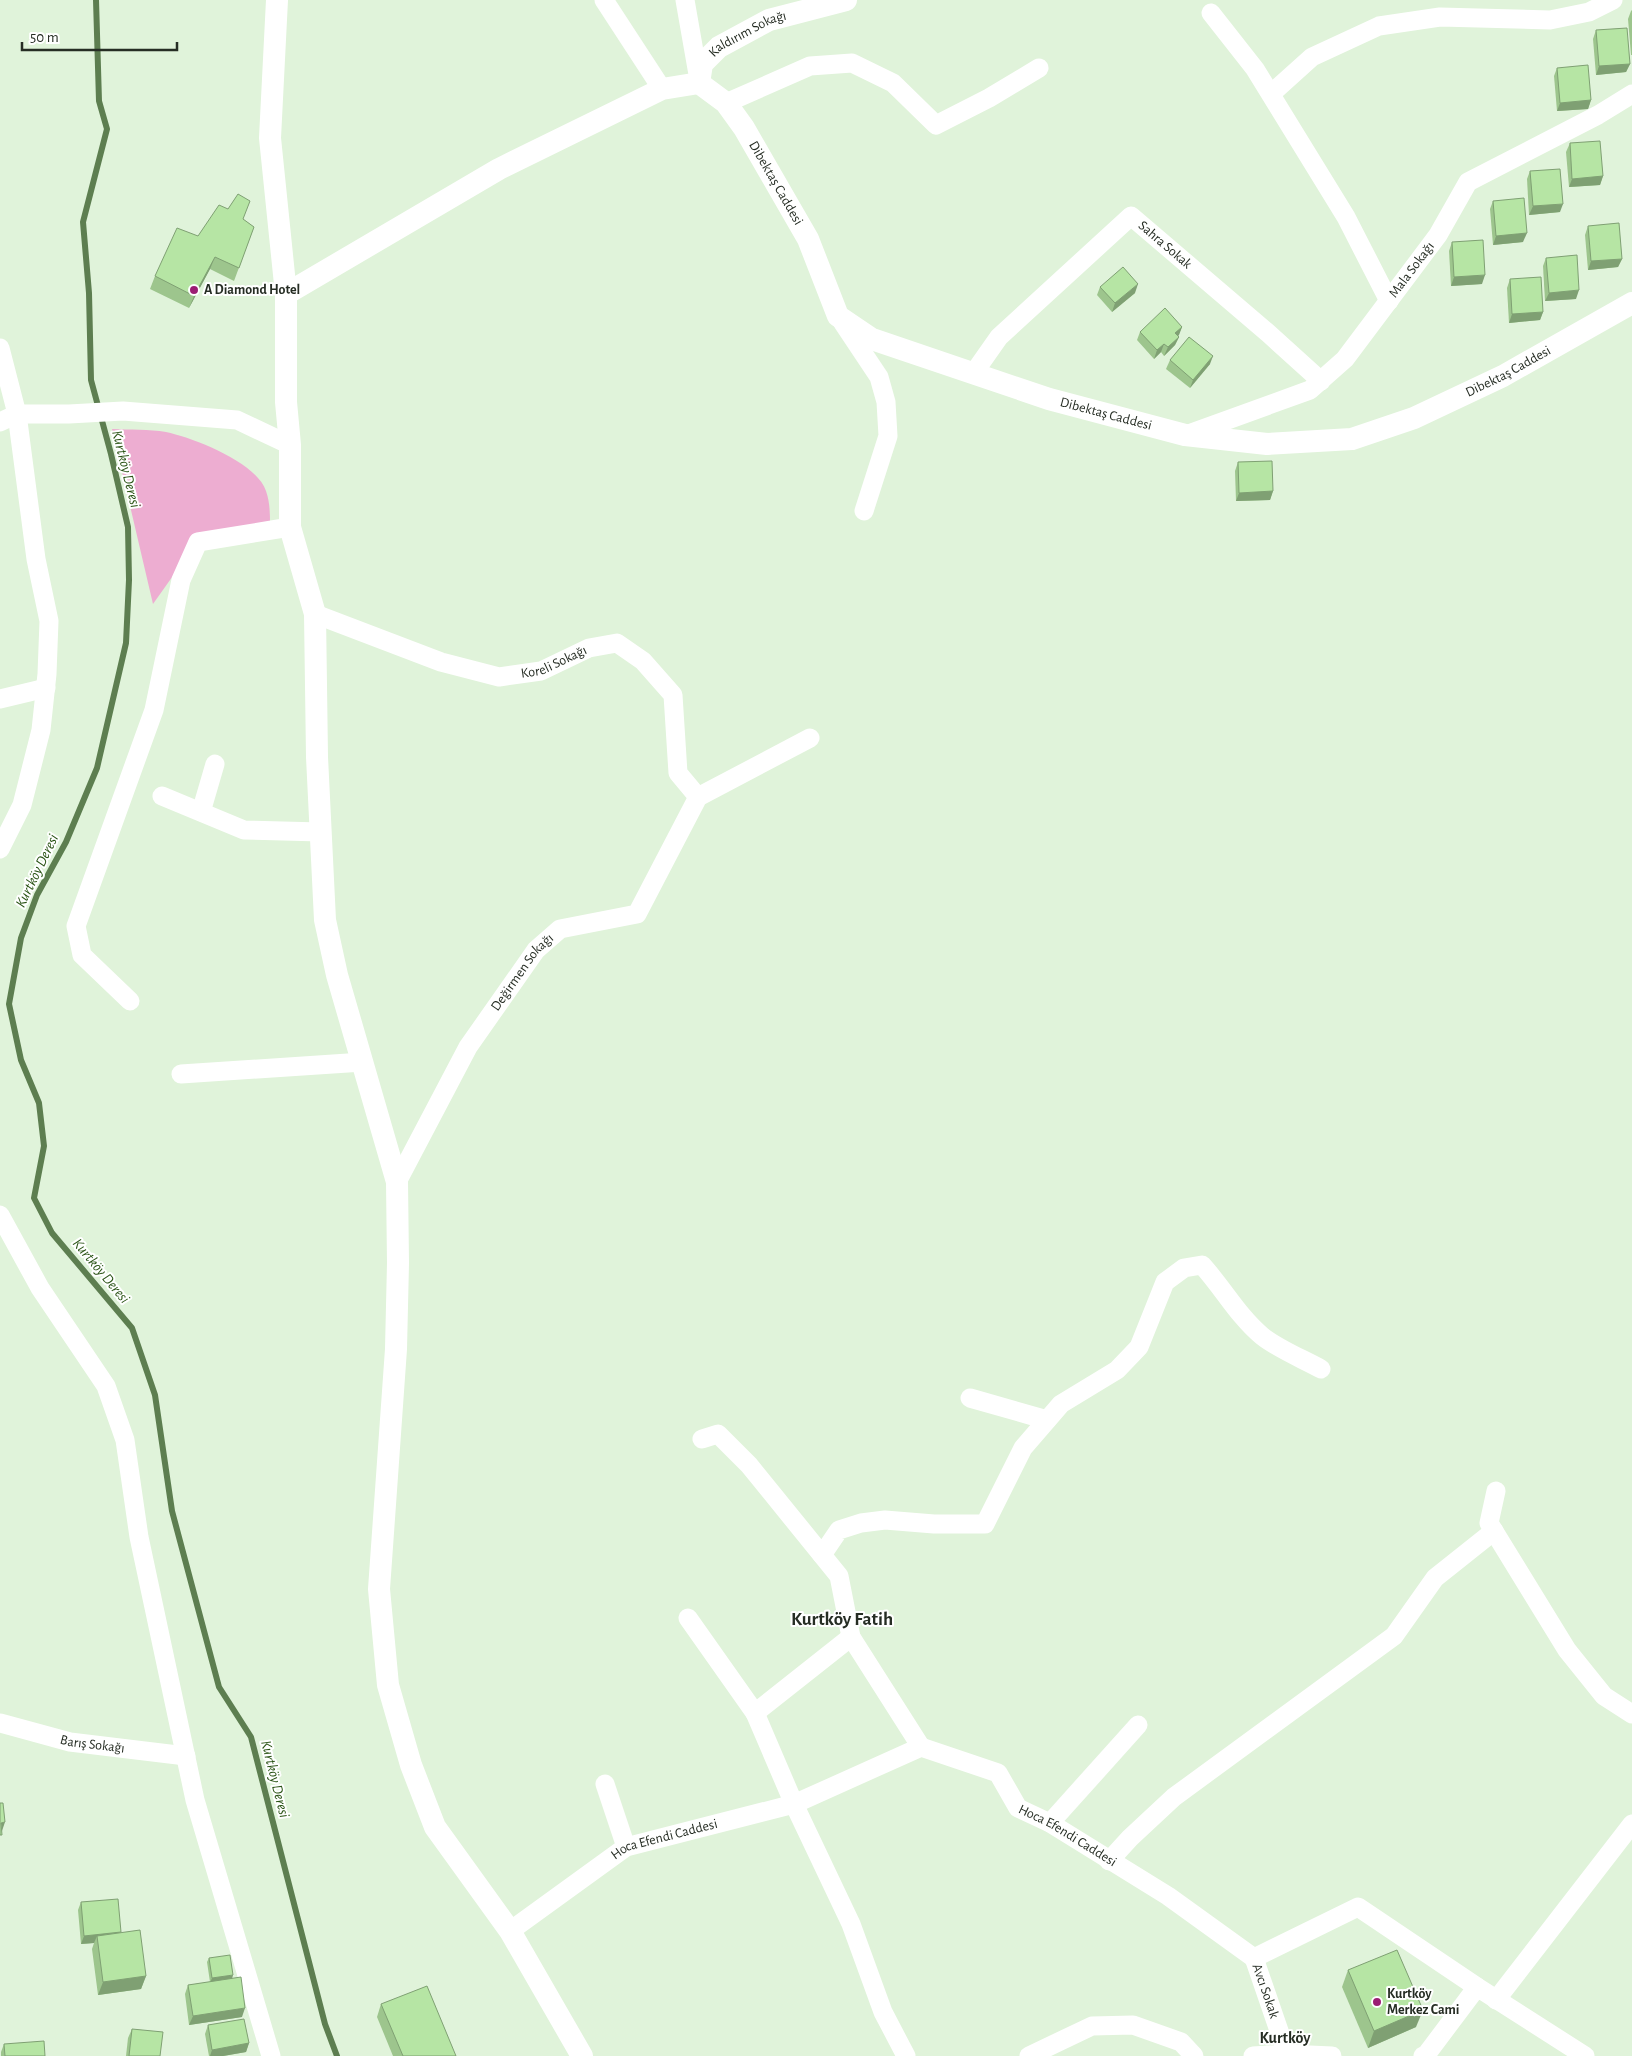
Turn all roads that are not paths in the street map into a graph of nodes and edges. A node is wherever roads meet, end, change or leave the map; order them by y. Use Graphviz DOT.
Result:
graph roads {
  1 [pos="278,0"];
  2 [pos="604,0"];
  3 [pos="685,0"];
  4 [pos="846,0"];
  5 [pos="1613,0"];
  6 [pos="1211,13"];
  7 [pos="1039,68"];
  8 [pos="700,84"];
  9 [pos="662,89"];
  10 [pos="1270,94"];
  11 [pos="1632,94"];
  12 [pos="726,102"];
  13 [pos="286,294"];
  14 [pos="1389,301"];
  15 [pos="1632,303"];
  16 [pos="838,316"];
  17 [pos="0,348"];
  18 [pos="973,374"];
  19 [pos="1320,381"];
  20 [pos="17,414"];
  21 [pos="0,422"];
  22 [pos="1185,436"];
  23 [pos="290,445"];
  24 [pos="864,511"];
  25 [pos="290,527"];
  26 [pos="315,614"];
  27 [pos="46,688"];
  28 [pos="0,699"];
  29 [pos="810,738"];
  30 [pos="215,764"];
  31 [pos="162,796"];
  32 [pos="698,797"];
  33 [pos="201,812"];
  34 [pos="321,832"];
  35 [pos="0,849"];
  36 [pos="130,1001"];
  37 [pos="363,1062"];
  38 [pos="182,1074"];
  39 [pos="397,1182"];
  40 [pos="0,1215"];
  41 [pos="1320,1369"];
  42 [pos="970,1398"];
  43 [pos="1047,1420"];
  44 [pos="702,1439"];
  45 [pos="1496,1491"];
  46 [pos="1494,1531"];
  47 [pos="822,1555"];
  48 [pos="688,1618"];
  49 [pos="851,1637"];
  50 [pos="754,1712"];
  51 [pos="1632,1714"];
  52 [pos="0,1723"];
  53 [pos="1138,1725"];
  54 [pos="921,1746"];
  55 [pos="186,1756"];
  56 [pos="605,1784"];
  57 [pos="794,1804"];
  58 [pos="1050,1823"];
  59 [pos="1632,1824"];
  60 [pos="626,1847"];
  61 [pos="1109,1861"];
  62 [pos="510,1931"];
  63 [pos="1254,1958"];
  64 [pos="1477,1987"];
  65 [pos="1496,2000"];
  66 [pos="1287,2054"];
  67 [pos="271,2056"];
  68 [pos="582,2056"];
  69 [pos="906,2056"];
  70 [pos="1029,2056"];
  71 [pos="1194,2056"];
  72 [pos="1252,2056"];
  73 [pos="1332,2056"];
  74 [pos="1425,2056"];
  75 [pos="1585,2056"];
  1 -- 13 [label="street"];
  2 -- 9 [label="street"];
  3 -- 8 [label="street"];
  4 -- 8 [label="street, Kaldırım Sokağı"];
  5 -- 10 [label="street"];
  6 -- 10 [label="street"];
  7 -- 12 [label="street"];
  8 -- 9 [label="street"];
  8 -- 12 [label="street, Dibektaş Caddesi"];
  9 -- 13 [label="street"];
  10 -- 14 [label="street"];
  11 -- 14 [label="street, Mala Sokağı"];
  12 -- 16 [label="street, Dibektaş Caddesi"];
  13 -- 23 [label="street"];
  14 -- 19 [label="street, Mala Sokağı"];
  15 -- 22 [label="street, Dibektaş Caddesi"];
  16 -- 18 [label="street, Dibektaş Caddesi"];
  16 -- 24 [label="street"];
  17 -- 20 [label="street"];
  18 -- 19 [label="street, Sahra Sokak"];
  18 -- 22 [label="street, Dibektaş Caddesi"];
  19 -- 22 [label="street, Mala Sokağı"];
  20 -- 21 [label="street"];
  20 -- 23 [label="street"];
  20 -- 27 [label="street"];
  23 -- 25 [label="street"];
  25 -- 26 [label="street"];
  25 -- 36 [label="street"];
  26 -- 32 [label="street, Koreli Sokağı"];
  26 -- 34 [label="street"];
  27 -- 28 [label="street"];
  27 -- 35 [label="street"];
  29 -- 32 [label="street"];
  30 -- 33 [label="street"];
  31 -- 33 [label="street"];
  32 -- 39 [label="street, Değirmen Sokağı"];
  33 -- 34 [label="street"];
  34 -- 37 [label="street"];
  37 -- 38 [label="street"];
  37 -- 39 [label="street"];
  39 -- 62 [label="street"];
  40 -- 55 [label="street"];
  41 -- 43 [label="street"];
  42 -- 43 [label="street"];
  43 -- 47 [label="street"];
  44 -- 47 [label="street"];
  45 -- 46 [label="street"];
  46 -- 51 [label="street"];
  46 -- 61 [label="street"];
  47 -- 49 [label="street"];
  48 -- 50 [label="street"];
  49 -- 50 [label="street"];
  49 -- 54 [label="street"];
  50 -- 57 [label="street"];
  52 -- 55 [label="street, Barış Sokağı"];
  53 -- 58 [label="street"];
  54 -- 57 [label="street, Hoca Efendi Caddesi"];
  54 -- 58 [label="street, Hoca Efendi Caddesi"];
  55 -- 67 [label="street"];
  56 -- 60 [label="street"];
  57 -- 60 [label="street, Hoca Efendi Caddesi"];
  57 -- 69 [label="street"];
  58 -- 61 [label="street, Hoca Efendi Caddesi"];
  59 -- 65 [label="street"];
  60 -- 62 [label="street, Hoca Efendi Caddesi"];
  61 -- 63 [label="street, Hoca Efendi Caddesi"];
  62 -- 68 [label="street"];
  63 -- 64 [label="street"];
  63 -- 66 [label="street, Avcı Sokak"];
  64 -- 65 [label="street"];
  64 -- 74 [label="street"];
  65 -- 75 [label="street"];
  66 -- 72 [label="street"];
  66 -- 73 [label="street"];
  70 -- 71 [label="street"];
}
